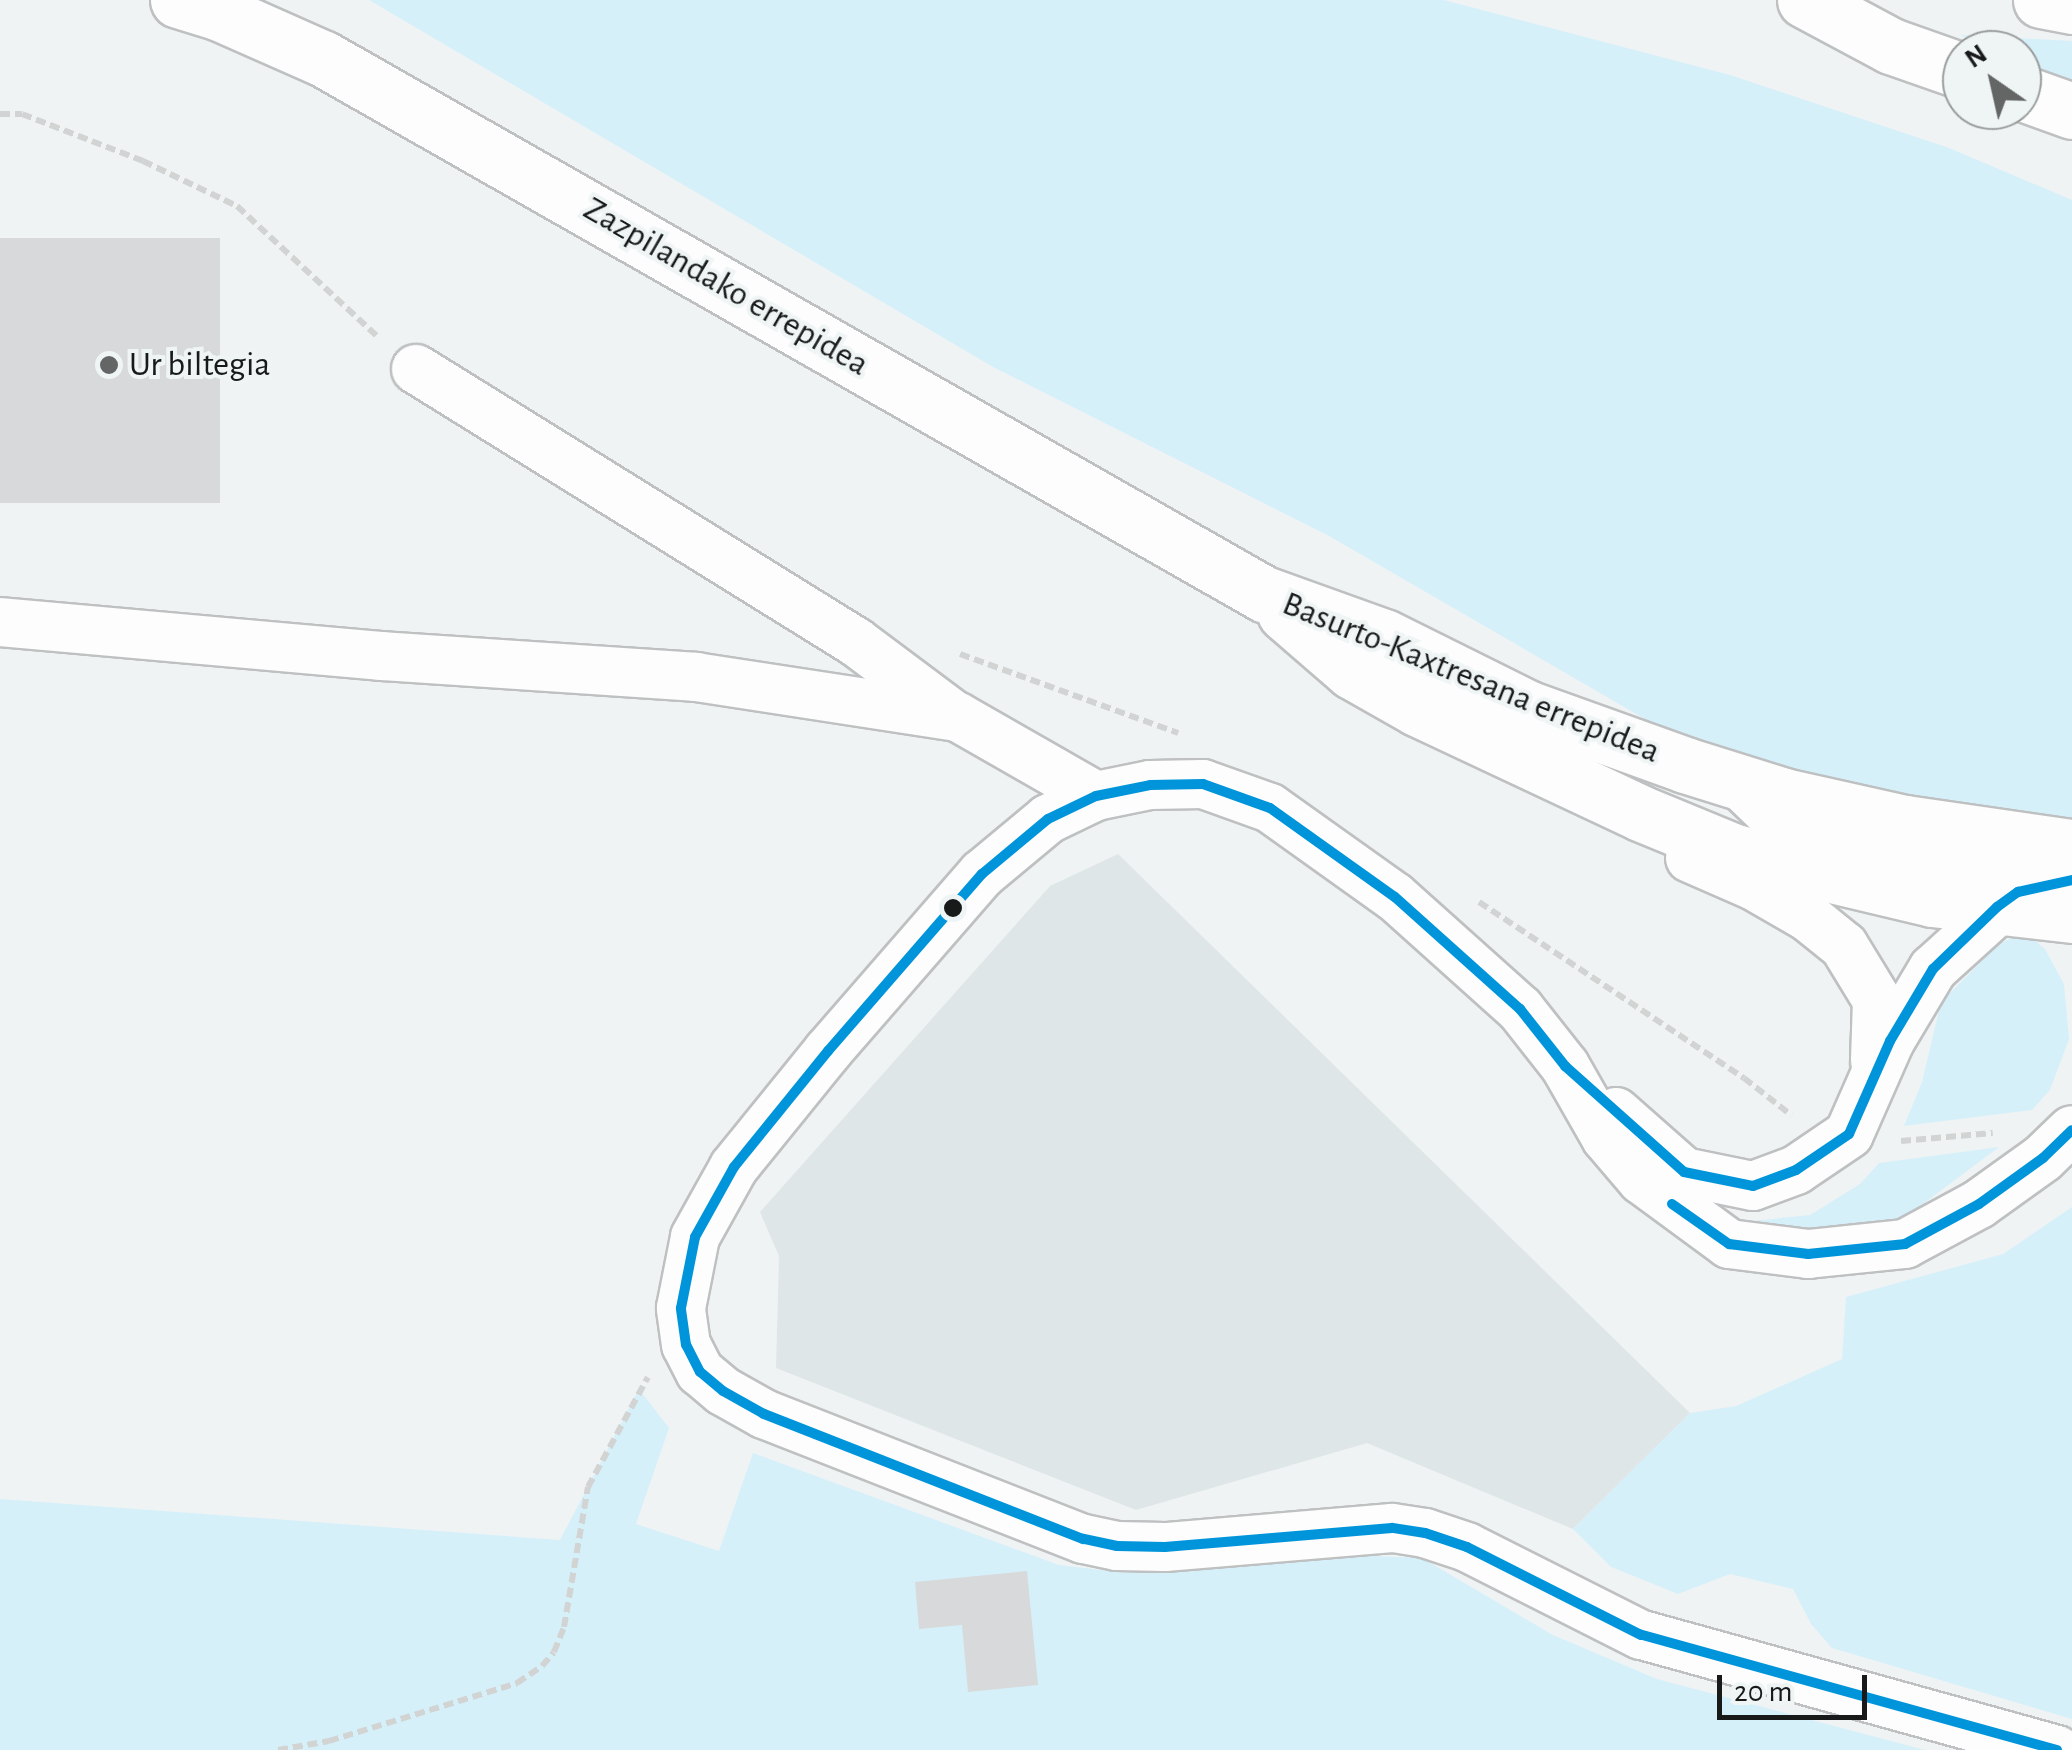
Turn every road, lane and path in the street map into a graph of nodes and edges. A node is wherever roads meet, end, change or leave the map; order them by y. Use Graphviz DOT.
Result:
graph roads {
  1 [pos="178,0"];
  2 [pos="1805,0"];
  3 [pos="2041,0"];
  4 [pos="2072,6"];
  5 [pos="1942,65"];
  6 [pos="2042,100"];
  7 [pos="2072,110"];
  8 [pos="0,114"];
  9 [pos="416,369"];
  10 [pos="1264,594"];
  11 [pos="0,622"];
  12 [pos="958,718"];
  13 [pos="1555,775"];
  14 [pos="1736,781"];
  15 [pos="1096,796"];
  16 [pos="2072,847"];
  17 [pos="2048,908"];
  18 [pos="1565,1066"];
  19 [pos="1874,1075"];
  20 [pos="2072,1130"];
  21 [pos="1995,1133"];
  22 [pos="1900,1142"];
  23 [pos="686,1345"];
  24 [pos="278,1750"];
  25 [pos="2057,1750"];
  1 -- 10 [label="main road, Zazpilandako errepidea"];
  2 -- 5 [label="main road"];
  3 -- 4 [label="main road"];
  6 -- 7 [label="main road"];
  8 -- 9 [label="path"];
  9 -- 12 [label="street"];
  10 -- 13 [label="main road, Basurto-Kaxtresana errepidea"];
  10 -- 14 [label="main road, Basurto-Kaxtresana errepidea"];
  11 -- 12 [label="street"];
  12 -- 15 [label="street"];
  13 -- 17 [label="main road, Basurto-Kaxtresana errepidea"];
  13 -- 19 [label="street"];
  14 -- 16 [label="main road, Basurto-Kaxtresana errepidea"];
  14 -- 17 [label="street"];
  15 -- 18 [label="street"];
  15 -- 23 [label="street"];
  17 -- 19 [label="street"];
  18 -- 19 [label="street"];
  18 -- 20 [label="street"];
  21 -- 22 [label="path"];
  23 -- 24 [label="path"];
  23 -- 25 [label="street"];
}
